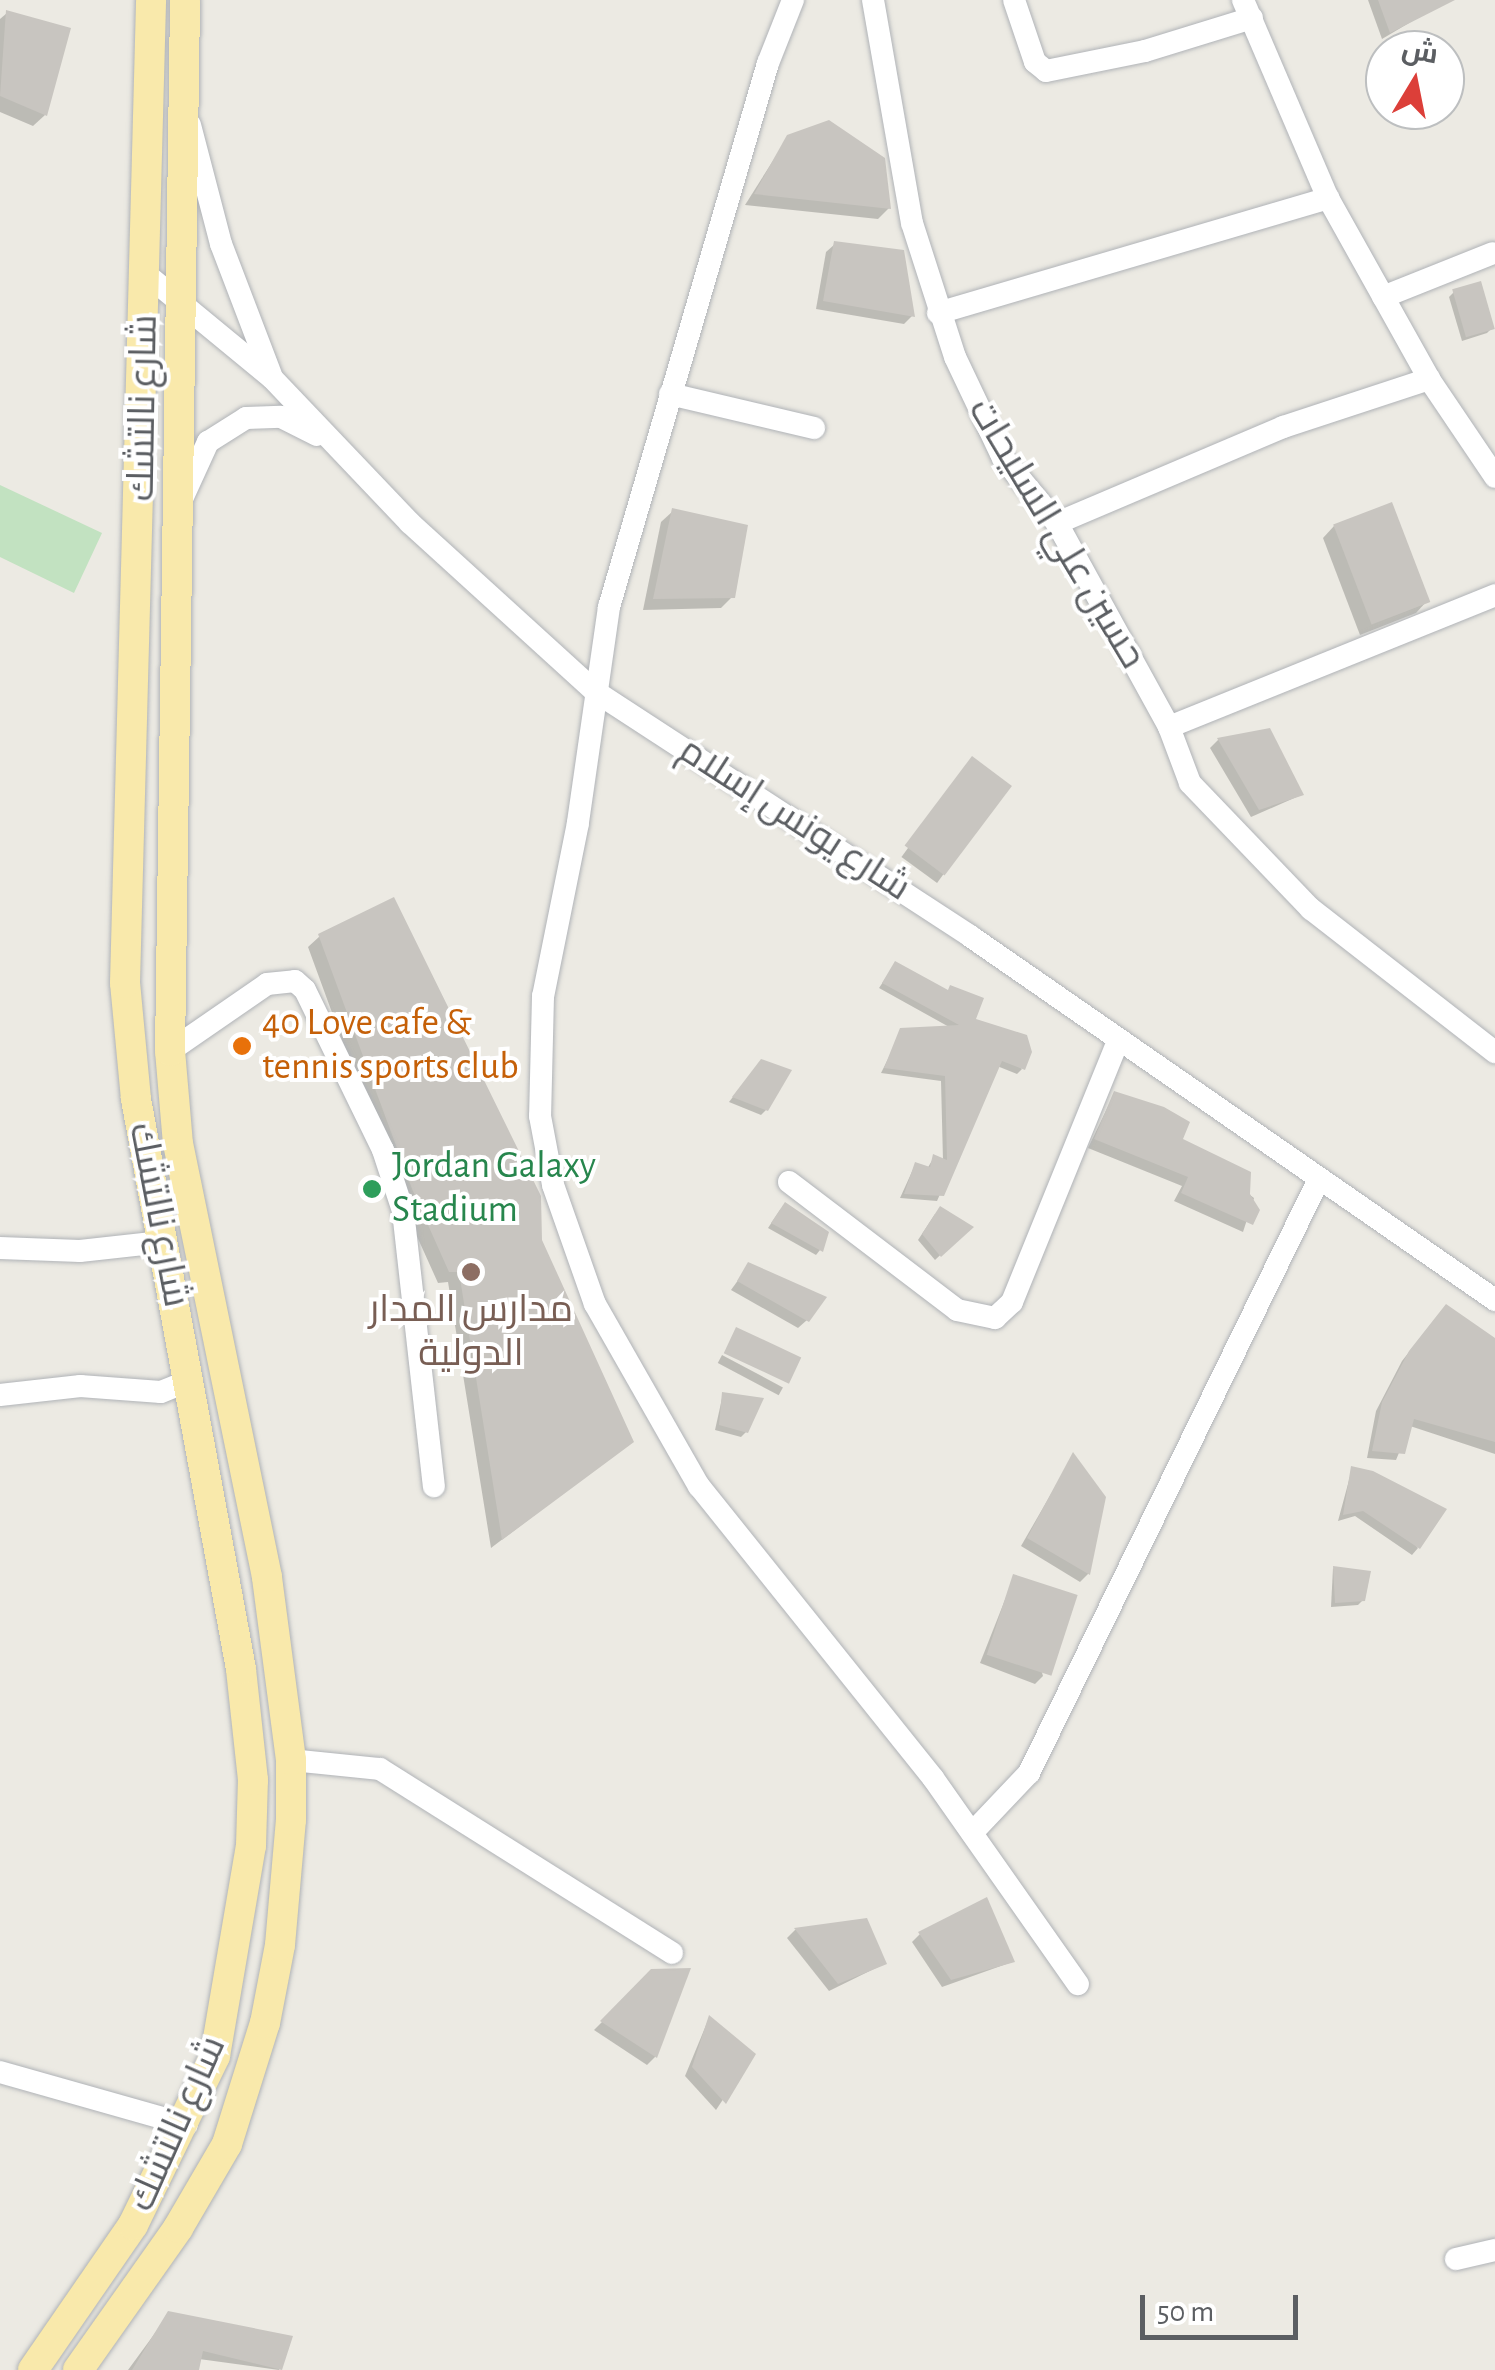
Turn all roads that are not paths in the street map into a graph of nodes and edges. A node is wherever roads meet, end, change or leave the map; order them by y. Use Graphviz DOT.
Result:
graph roads {
  1 [pos="151,0"];
  2 [pos="185,0"];
  3 [pos="793,0"];
  4 [pos="873,0"];
  5 [pos="1014,0"];
  6 [pos="1247,9"];
  7 [pos="183,96"];
  8 [pos="1328,198"];
  9 [pos="1493,253"];
  10 [pos="148,275"];
  11 [pos="1383,297"];
  12 [pos="185,306"];
  13 [pos="938,314"];
  14 [pos="272,378"];
  15 [pos="1429,379"];
  16 [pos="670,394"];
  17 [pos="814,428"];
  18 [pos="332,445"];
  19 [pos="1495,476"];
  20 [pos="182,500"];
  21 [pos="1057,523"];
  22 [pos="1495,596"];
  23 [pos="596,692"];
  24 [pos="1169,726"];
  25 [pos="1118,1041"];
  26 [pos="170,1051"];
  27 [pos="1495,1052"];
  28 [pos="1319,1180"];
  29 [pos="789,1182"];
  30 [pos="162,1242"];
  31 [pos="0,1248"];
  32 [pos="1495,1300"];
  33 [pos="190,1380"];
  34 [pos="0,1395"];
  35 [pos="434,1486"];
  36 [pos="291,1760"];
  37 [pos="972,1833"];
  38 [pos="672,1953"];
  39 [pos="1078,1984"];
  40 [pos="0,2072"];
  41 [pos="187,2125"];
  42 [pos="1495,2250"];
  43 [pos="1456,2259"];
  44 [pos="33,2370"];
  45 [pos="78,2370"];
  1 -- 10 [label="main road, شارع نالتشك"];
  2 -- 7 [label="main road, شارع نالتشك"];
  3 -- 16 [label="street"];
  4 -- 13 [label="street, حسين علي السليحات"];
  5 -- 6 [label="street"];
  6 -- 8 [label="street"];
  7 -- 12 [label="main road, شارع نالتشك"];
  7 -- 14 [label="street"];
  8 -- 11 [label="street"];
  8 -- 13 [label="street"];
  9 -- 11 [label="street"];
  10 -- 12 [label="street, شارع يونس إسلام"];
  10 -- 30 [label="main road, شارع نالتشك"];
  11 -- 15 [label="street"];
  12 -- 14 [label="street, شارع يونس إسلام"];
  12 -- 20 [label="main road, شارع نالتشك"];
  13 -- 21 [label="street, حسين علي السليحات"];
  14 -- 18 [label="street, شارع يونس إسلام"];
  15 -- 19 [label="street"];
  15 -- 21 [label="street"];
  16 -- 17 [label="street"];
  16 -- 23 [label="street"];
  18 -- 20 [label="street"];
  18 -- 23 [label="street, شارع يونس إسلام"];
  20 -- 26 [label="main road, شارع نالتشك"];
  21 -- 24 [label="street, حسين علي السليحات"];
  22 -- 24 [label="street"];
  23 -- 25 [label="street, شارع يونس إسلام"];
  23 -- 37 [label="street"];
  24 -- 27 [label="street, حسين علي السليحات"];
  25 -- 28 [label="street, شارع يونس إسلام"];
  25 -- 29 [label="street"];
  26 -- 35 [label="street"];
  26 -- 36 [label="main road, شارع نالتشك"];
  28 -- 32 [label="street, شارع يونس إسلام"];
  28 -- 37 [label="street"];
  30 -- 31 [label="street"];
  30 -- 33 [label="main road, شارع نالتشك"];
  33 -- 34 [label="street"];
  33 -- 41 [label="main road, شارع نالتشك"];
  36 -- 38 [label="street"];
  36 -- 45 [label="main road, شارع نالتشك"];
  37 -- 39 [label="street"];
  40 -- 41 [label="street"];
  41 -- 44 [label="main road, شارع نالتشك"];
  42 -- 43 [label="street"];
}
